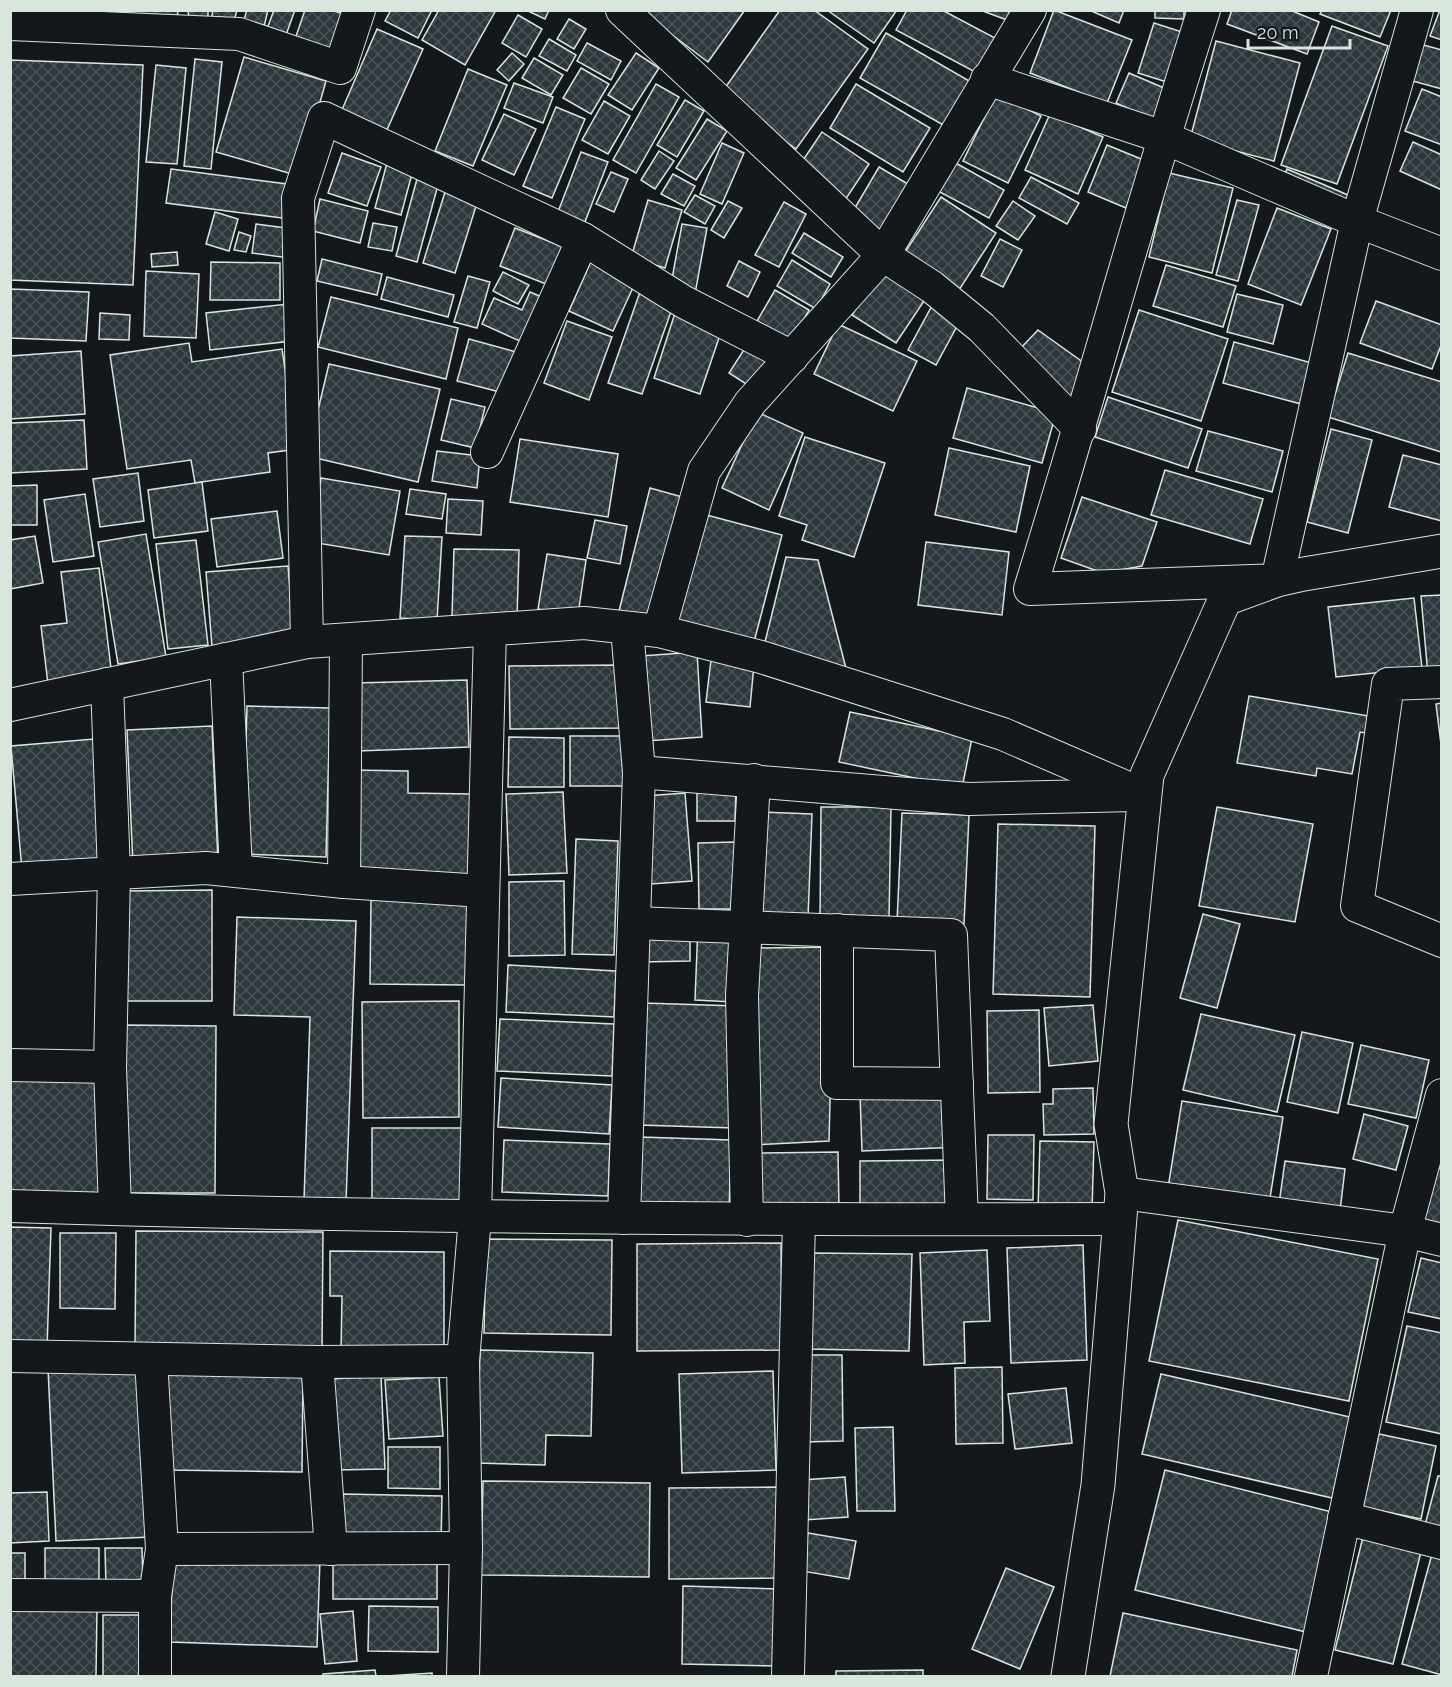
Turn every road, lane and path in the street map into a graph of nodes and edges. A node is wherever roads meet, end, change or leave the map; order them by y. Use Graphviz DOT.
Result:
graph roads {
  1 [pos="359,10"];
  2 [pos="621,10"];
  3 [pos="1030,10"];
  4 [pos="1204,10"];
  5 [pos="1417,10"];
  6 [pos="10,24"];
  7 [pos="987,79"];
  8 [pos="1163,137"];
  9 [pos="1357,222"];
  10 [pos="582,239"];
  11 [pos="1442,254"];
  12 [pos="883,255"];
  13 [pos="792,357"];
  14 [pos="1080,429"];
  15 [pos="487,452"];
  16 [pos="1442,551"];
  17 [pos="1277,580"];
  18 [pos="627,628"];
  19 [pos="490,630"];
  20 [pos="659,631"];
  21 [pos="346,640"];
  22 [pos="307,642"];
  23 [pos="226,659"];
  24 [pos="1442,682"];
  25 [pos="107,684"];
  26 [pos="10,705"];
  27 [pos="639,772"];
  28 [pos="754,780"];
  29 [pos="1144,795"];
  30 [pos="236,871"];
  31 [pos="114,873"];
  32 [pos="10,879"];
  33 [pos="344,882"];
  34 [pos="483,891"];
  35 [pos="634,923"];
  36 [pos="746,926"];
  37 [pos="837,930"];
  38 [pos="1442,941"];
  39 [pos="10,1065"];
  40 [pos="110,1066"];
  41 [pos="957,1084"];
  42 [pos="1442,1095"];
  43 [pos="10,1206"];
  44 [pos="1121,1206"];
  45 [pos="115,1209"];
  46 [pos="475,1216"];
  47 [pos="624,1218"];
  48 [pos="962,1219"];
  49 [pos="747,1220"];
  50 [pos="800,1220"];
  51 [pos="1405,1231"];
  52 [pos="1442,1240"];
  53 [pos="10,1356"];
  54 [pos="151,1359"];
  55 [pos="463,1360"];
  56 [pos="317,1362"];
  57 [pos="1344,1518"];
  58 [pos="1442,1543"];
  59 [pos="466,1548"];
  60 [pos="162,1549"];
  61 [pos="331,1549"];
  62 [pos="10,1595"];
  63 [pos="156,1596"];
  64 [pos="155,1677"];
  65 [pos="463,1677"];
  66 [pos="788,1677"];
  67 [pos="1068,1677"];
  68 [pos="1311,1677"];
  1 -- 6 [label="street"];
  2 -- 12 [label="street"];
  3 -- 7 [label="street"];
  4 -- 8 [label="street"];
  5 -- 9 [label="street"];
  7 -- 8 [label="street"];
  7 -- 12 [label="street"];
  8 -- 9 [label="street"];
  8 -- 14 [label="street"];
  9 -- 11 [label="street"];
  9 -- 17 [label="street"];
  10 -- 13 [label="street"];
  10 -- 15 [label="street"];
  10 -- 22 [label="street"];
  12 -- 13 [label="street"];
  12 -- 14 [label="street"];
  13 -- 20 [label="street"];
  14 -- 17 [label="street"];
  16 -- 17 [label="street"];
  17 -- 29 [label="street"];
  18 -- 19 [label="street"];
  18 -- 20 [label="street"];
  18 -- 27 [label="street"];
  19 -- 21 [label="street"];
  19 -- 34 [label="street"];
  20 -- 29 [label="street"];
  21 -- 22 [label="street"];
  21 -- 33 [label="street"];
  22 -- 23 [label="street"];
  23 -- 25 [label="street"];
  23 -- 30 [label="street"];
  24 -- 38 [label="street"];
  25 -- 26 [label="street"];
  25 -- 31 [label="street"];
  27 -- 28 [label="street"];
  27 -- 35 [label="street"];
  28 -- 29 [label="street"];
  28 -- 36 [label="street"];
  29 -- 44 [label="street"];
  30 -- 31 [label="street"];
  30 -- 33 [label="street"];
  31 -- 32 [label="street"];
  31 -- 40 [label="street"];
  33 -- 34 [label="street"];
  34 -- 46 [label="street"];
  35 -- 36 [label="street"];
  35 -- 47 [label="street"];
  36 -- 37 [label="street"];
  36 -- 49 [label="street"];
  37 -- 41 [label="street"];
  37 -- 41 [label="street"];
  39 -- 40 [label="street"];
  40 -- 45 [label="street"];
  41 -- 48 [label="street"];
  42 -- 51 [label="street"];
  43 -- 45 [label="street"];
  44 -- 48 [label="street"];
  44 -- 51 [label="street"];
  44 -- 67 [label="street"];
  45 -- 46 [label="street"];
  46 -- 47 [label="street"];
  46 -- 55 [label="street"];
  47 -- 49 [label="street"];
  48 -- 50 [label="street"];
  49 -- 50 [label="street"];
  50 -- 66 [label="street"];
  51 -- 52 [label="street"];
  51 -- 57 [label="street"];
  53 -- 54 [label="street"];
  54 -- 56 [label="street"];
  54 -- 60 [label="street"];
  55 -- 56 [label="street"];
  55 -- 59 [label="street"];
  56 -- 61 [label="street"];
  57 -- 58 [label="street"];
  57 -- 68 [label="street"];
  59 -- 61 [label="street"];
  59 -- 65 [label="street"];
  60 -- 61 [label="street"];
  60 -- 63 [label="street"];
  62 -- 63 [label="street"];
  63 -- 64 [label="street"];
}
